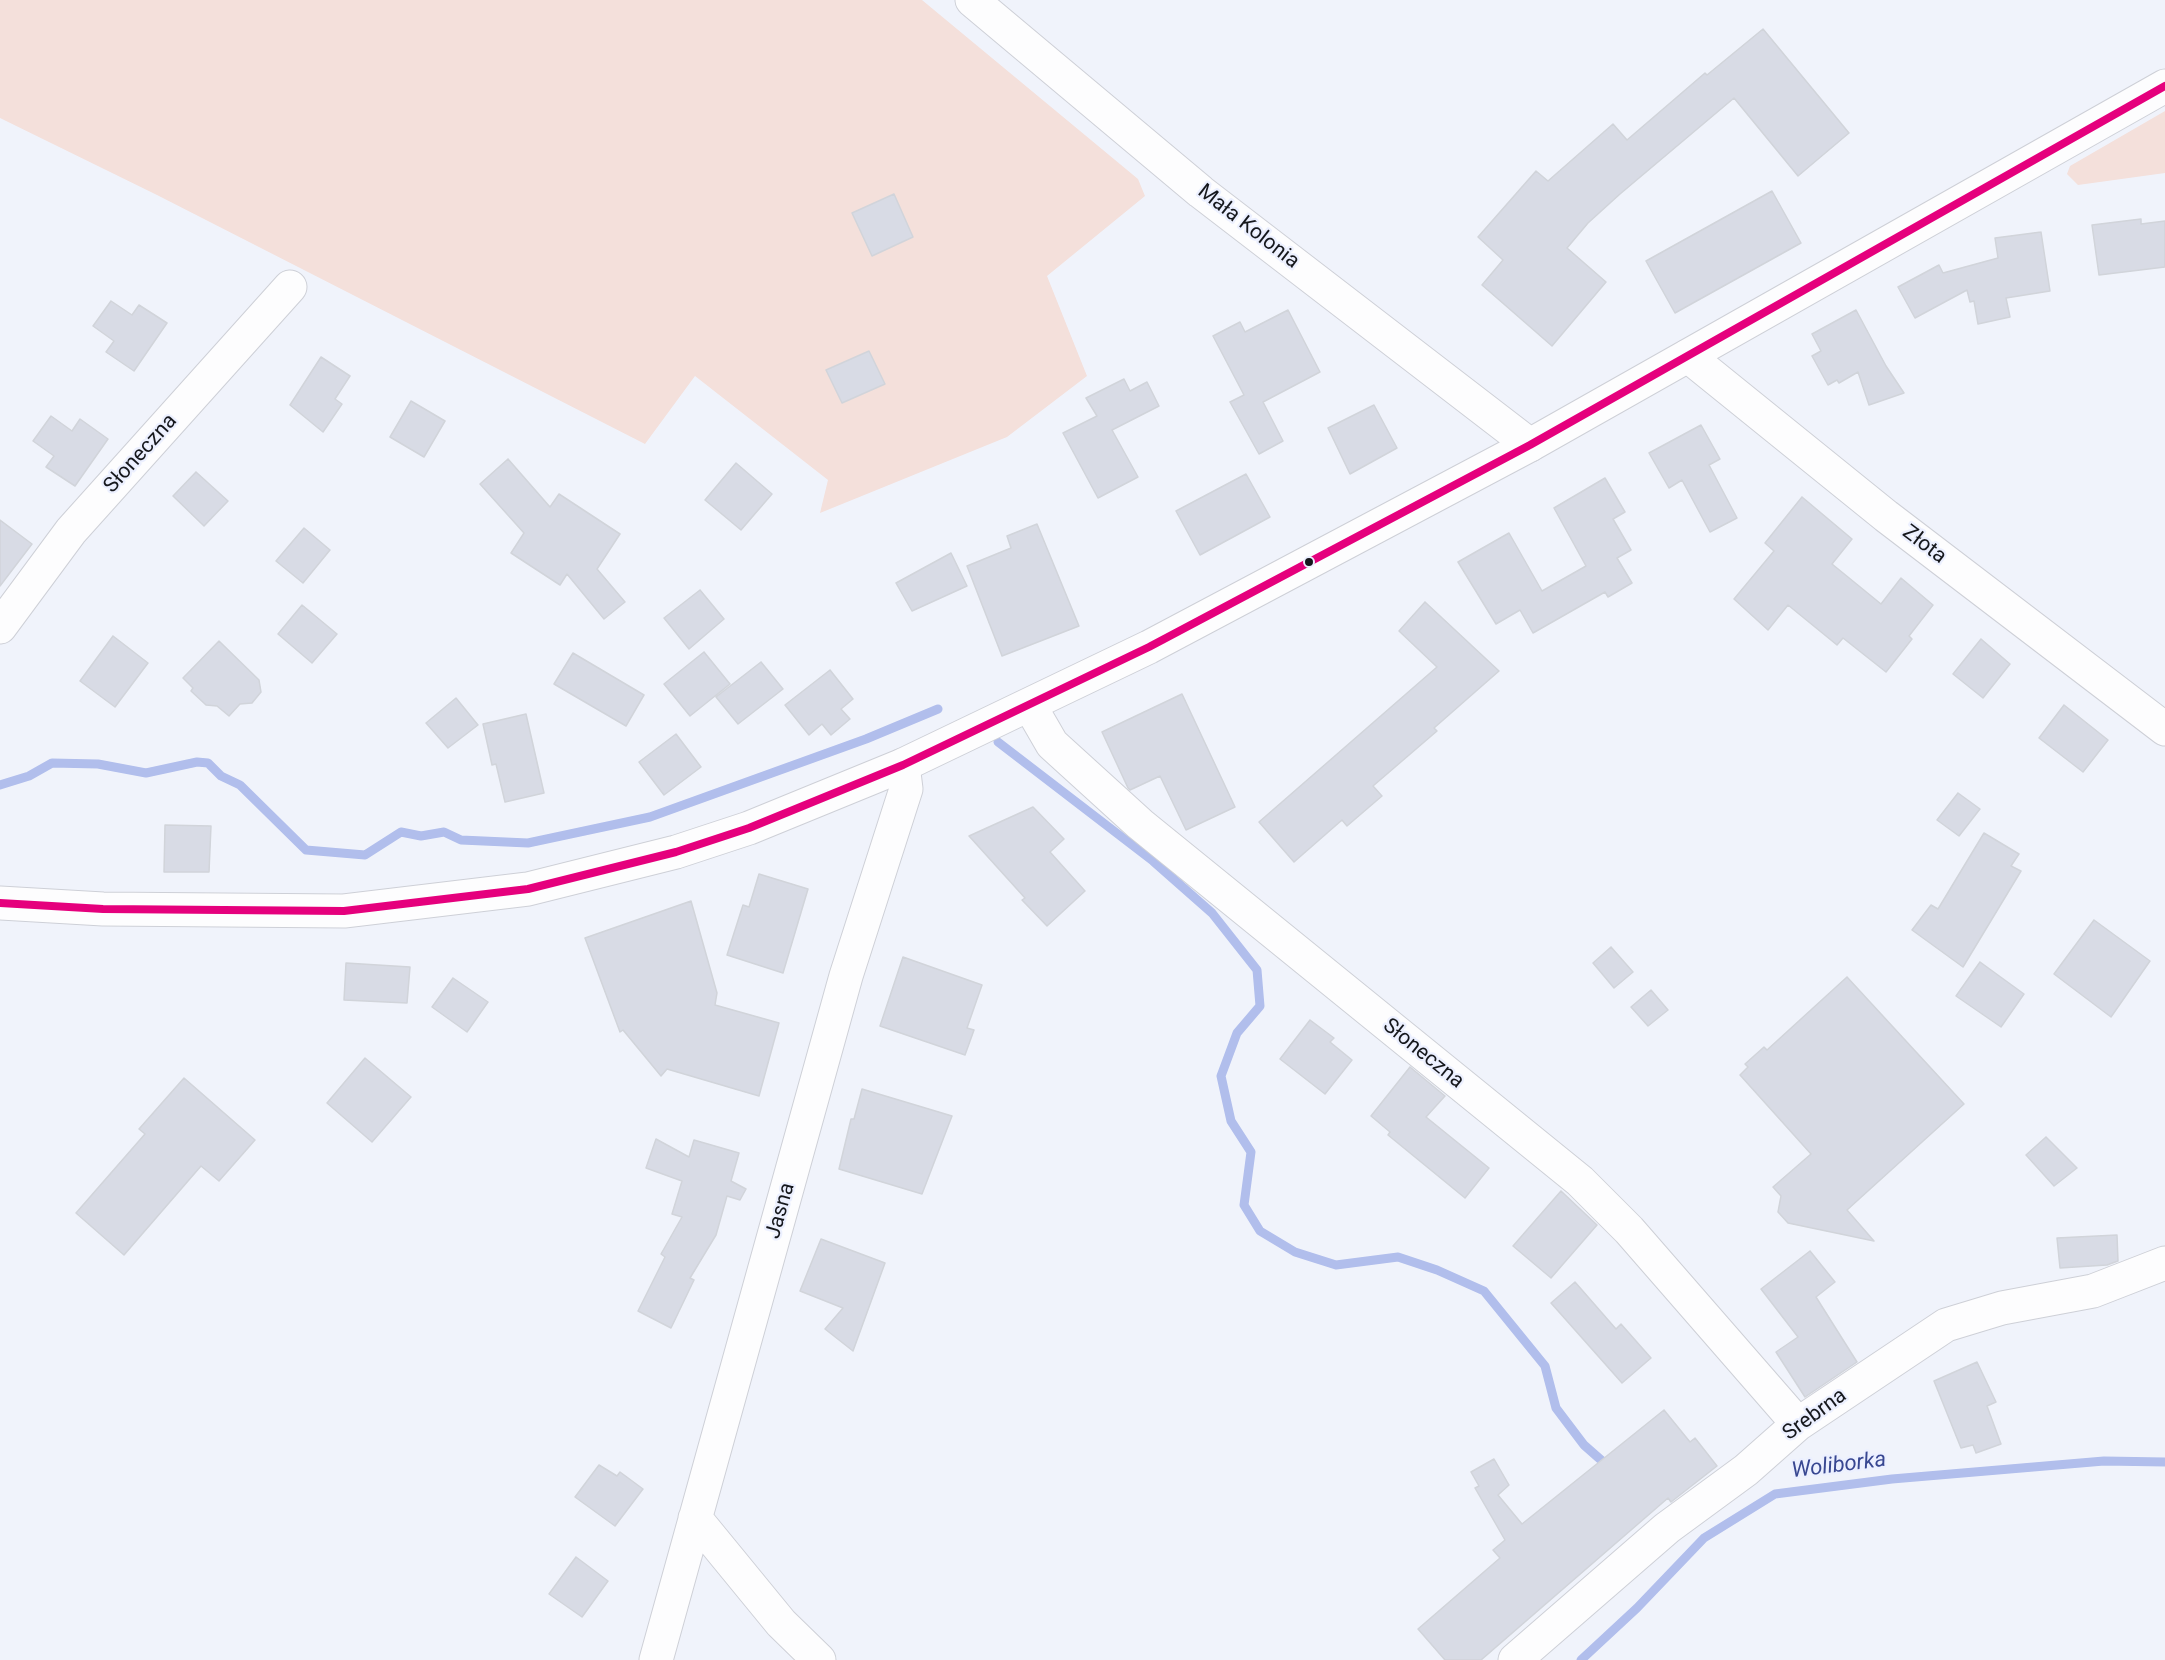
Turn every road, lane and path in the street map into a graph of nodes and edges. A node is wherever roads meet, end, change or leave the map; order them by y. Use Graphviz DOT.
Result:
graph roads {
  1 [pos="972,0"];
  2 [pos="2165,86"];
  3 [pos="290,287"];
  4 [pos="1688,356"];
  5 [pos="1530,445"];
  6 [pos="0,627"];
  7 [pos="1030,706"];
  8 [pos="2165,729"];
  9 [pos="903,765"];
  10 [pos="0,903"];
  11 [pos="2165,1263"];
  12 [pos="1798,1424"];
  13 [pos="695,1518"];
  14 [pos="656,1660"];
  15 [pos="819,1660"];
  16 [pos="1515,1660"];
  1 -- 5 [label="street, Mała Kolonia"];
  2 -- 4 [label="street"];
  3 -- 6 [label="street, Słoneczna"];
  4 -- 5 [label="street"];
  4 -- 8 [label="street, Złota"];
  5 -- 7 [label="street"];
  7 -- 9 [label="street"];
  7 -- 12 [label="street, Słoneczna"];
  9 -- 10 [label="street"];
  9 -- 13 [label="street, Jasna"];
  11 -- 12 [label="street, Srebrna"];
  12 -- 16 [label="street, Srebrna"];
  13 -- 14 [label="street, Jasna"];
  13 -- 15 [label="street"];
}
